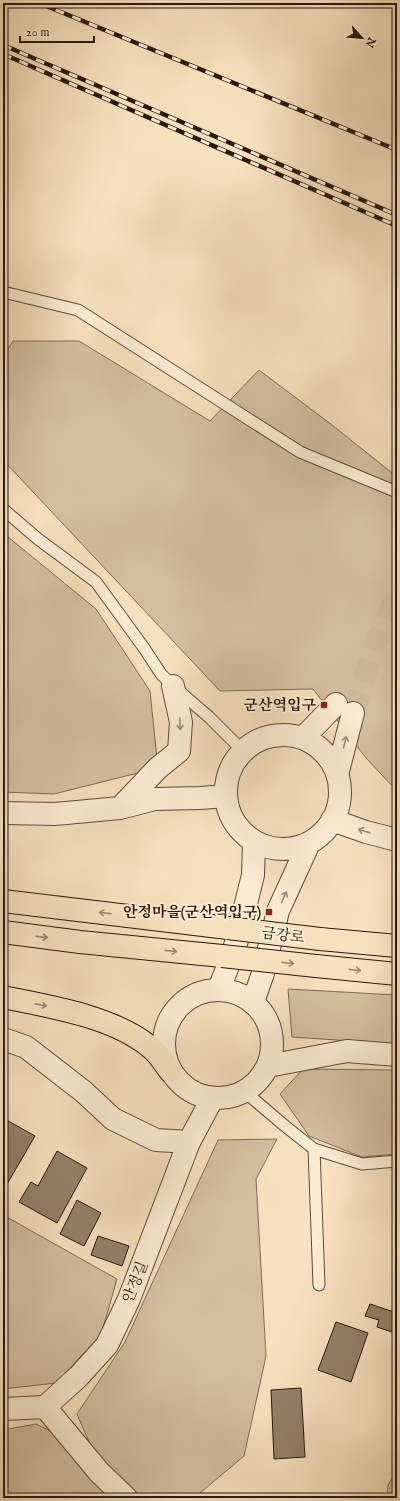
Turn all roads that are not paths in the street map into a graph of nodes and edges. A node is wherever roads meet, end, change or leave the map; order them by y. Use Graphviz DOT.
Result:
graph roads {
  1 [pos="3,292"];
  2 [pos="397,492"];
  3 [pos="3,509"];
  4 [pos="173,686"];
  5 [pos="303,738"];
  6 [pos="243,751"];
  7 [pos="338,771"];
  8 [pos="226,796"];
  9 [pos="120,808"];
  10 [pos="3,812"];
  11 [pos="332,820"];
  12 [pos="397,840"];
  13 [pos="254,842"];
  14 [pos="309,843"];
  15 [pos="3,901"];
  16 [pos="3,932"];
  17 [pos="397,946"];
  18 [pos="397,974"];
  19 [pos="219,989"];
  20 [pos="3,998"];
  21 [pos="254,1002"];
  22 [pos="3,1039"];
  23 [pos="397,1055"];
  24 [pos="268,1066"];
  25 [pos="170,1070"];
  26 [pos="245,1092"];
  27 [pos="212,1099"];
  28 [pos="189,1142"];
  29 [pos="314,1149"];
  30 [pos="397,1161"];
  31 [pos="319,1285"];
  32 [pos="45,1408"];
  33 [pos="3,1410"];
  34 [pos="126,1498"];
  1 -- 2 [label="lane"];
  3 -- 4 [label="lane"];
  4 -- 6 [label="lane"];
  4 -- 9 [label="street, one-way"];
  5 -- 6 [label="street"];
  5 -- 7 [label="street"];
  7 -- 5 [label="street, one-way"];
  6 -- 8 [label="street"];
  7 -- 11 [label="street"];
  8 -- 9 [label="street"];
  8 -- 13 [label="street"];
  9 -- 10 [label="street"];
  12 -- 11 [label="street, one-way"];
  11 -- 14 [label="street"];
  13 -- 14 [label="street"];
  13 -- 19 [label="street"];
  21 -- 14 [label="street, one-way"];
  17 -- 15 [label="highway, 금강로, one-way, bridge"];
  16 -- 18 [label="highway, 금강로, one-way, bridge"];
  19 -- 21 [label="street"];
  19 -- 25 [label="street"];
  20 -- 25 [label="highway, one-way"];
  21 -- 24 [label="street"];
  22 -- 28 [label="street"];
  23 -- 24 [label="street"];
  24 -- 26 [label="street"];
  25 -- 27 [label="street"];
  26 -- 27 [label="street"];
  26 -- 29 [label="lane"];
  27 -- 28 [label="street, 안정길"];
  28 -- 32 [label="street, 안정길"];
  29 -- 30 [label="lane"];
  29 -- 31 [label="lane"];
  32 -- 33 [label="street"];
  32 -- 34 [label="street"];
}
